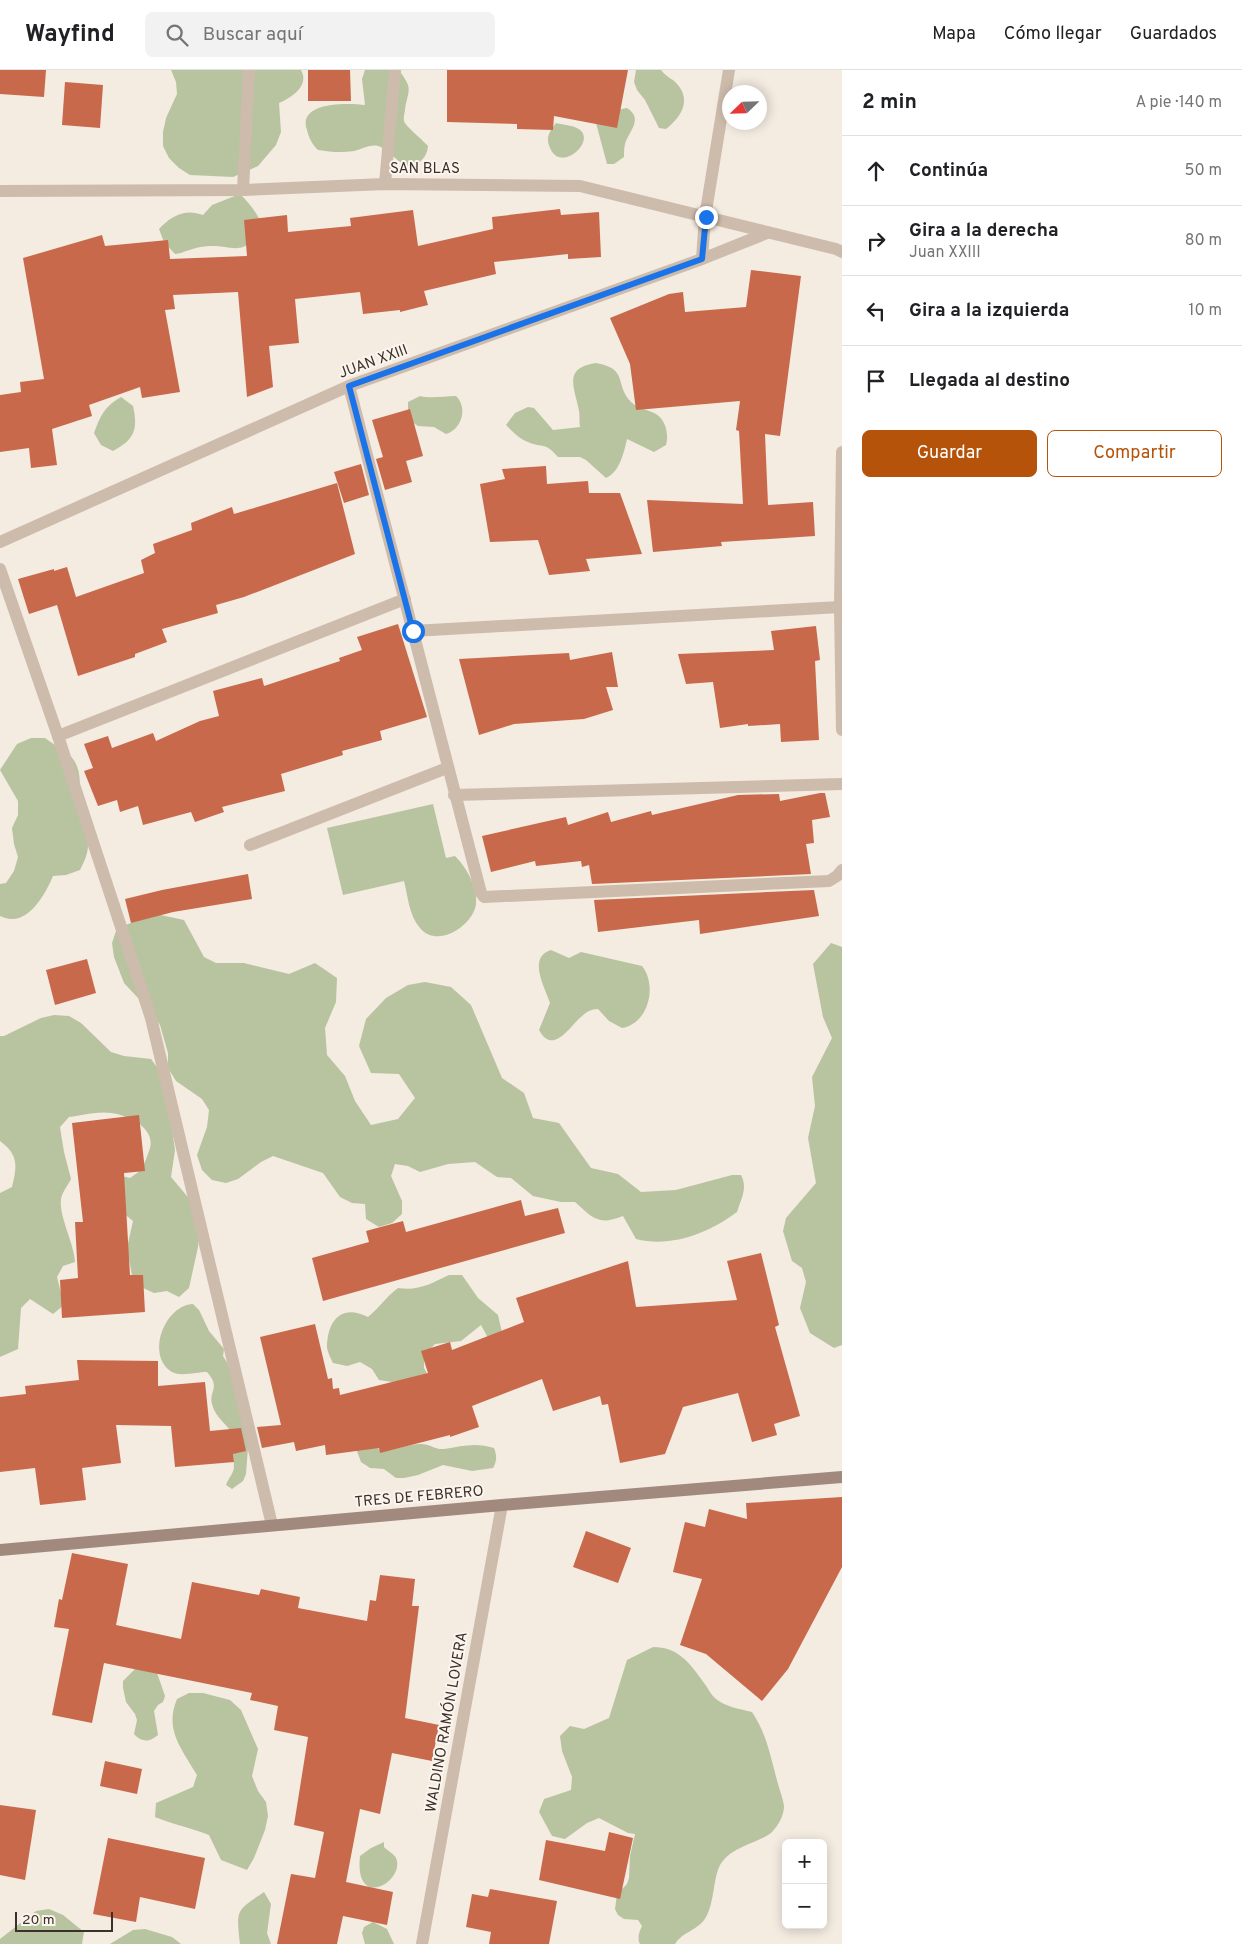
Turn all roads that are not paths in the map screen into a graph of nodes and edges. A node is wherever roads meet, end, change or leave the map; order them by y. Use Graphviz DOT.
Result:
graph roads {
  1 [pos="249,70"];
  2 [pos="395,70"];
  3 [pos="729,70"];
  4 [pos="385,184"];
  5 [pos="243,190"];
  6 [pos="0,191"];
  7 [pos="706,217"];
  8 [pos="767,232"];
  9 [pos="842,252"];
  10 [pos="702,259"];
  11 [pos="349,386"];
  12 [pos="842,452"];
  13 [pos="0,542"];
  14 [pos="0,569"];
  15 [pos="405,599"];
  16 [pos="840,607"];
  17 [pos="413,631"];
  18 [pos="842,730"];
  19 [pos="58,736"];
  20 [pos="448,768"];
  21 [pos="842,784"];
  22 [pos="454,795"];
  23 [pos="250,845"];
  24 [pos="842,870"];
  25 [pos="842,1477"];
  26 [pos="502,1505"];
  27 [pos="272,1525"];
  28 [pos="0,1550"];
  29 [pos="422,1944"];
  1 -- 5 [label="street"];
  2 -- 4 [label="street"];
  3 -- 7 [label="street"];
  4 -- 5 [label="street, SAN BLAS"];
  4 -- 7 [label="street, SAN BLAS"];
  5 -- 6 [label="street, SAN BLAS"];
  7 -- 8 [label="street, SAN BLAS"];
  7 -- 10 [label="street"];
  8 -- 9 [label="street, SAN BLAS"];
  8 -- 10 [label="street, JUAN XXIII"];
  10 -- 11 [label="street, JUAN XXIII"];
  11 -- 13 [label="street, JUAN XXIII"];
  11 -- 15 [label="street"];
  12 -- 16 [label="street"];
  14 -- 19 [label="street"];
  15 -- 17 [label="street"];
  15 -- 19 [label="street"];
  16 -- 17 [label="street"];
  16 -- 18 [label="street"];
  17 -- 20 [label="street"];
  19 -- 27 [label="street"];
  20 -- 22 [label="street"];
  20 -- 23 [label="street"];
  21 -- 22 [label="street"];
  22 -- 24 [label="street"];
  25 -- 26 [label="street, TRES DE FEBRERO"];
  26 -- 27 [label="street, TRES DE FEBRERO"];
  26 -- 29 [label="street, WALDINO RAMÓN LOVERA"];
  27 -- 28 [label="street, TRES DE FEBRERO"];
}
